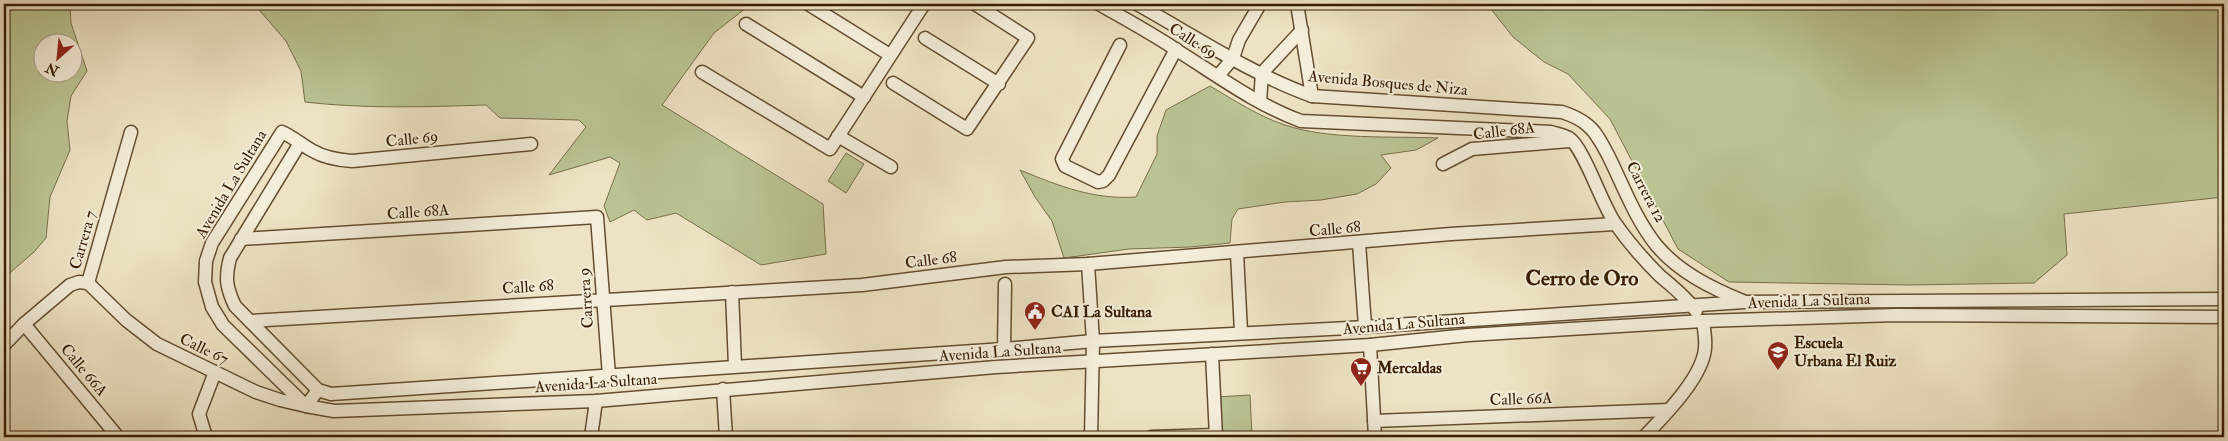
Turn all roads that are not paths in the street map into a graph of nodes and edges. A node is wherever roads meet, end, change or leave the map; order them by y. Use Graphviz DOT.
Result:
graph roads {
  1 [pos="808,4"];
  2 [pos="924,4"];
  3 [pos="975,4"];
  4 [pos="1099,4"];
  5 [pos="1138,4"];
  6 [pos="1260,4"];
  7 [pos="1297,4"];
  8 [pos="746,24"];
  9 [pos="1302,30"];
  10 [pos="925,38"];
  11 [pos="1120,44"];
  12 [pos="1176,49"];
  13 [pos="890,55"];
  14 [pos="1233,58"];
  15 [pos="702,72"];
  16 [pos="1262,74"];
  17 [pos="1218,76"];
  18 [pos="893,83"];
  19 [pos="999,84"];
  20 [pos="1312,96"];
  21 [pos="864,97"];
  22 [pos="1260,102"];
  23 [pos="131,132"];
  24 [pos="838,136"];
  25 [pos="1572,140"];
  26 [pos="1599,140"];
  27 [pos="300,143"];
  28 [pos="531,144"];
  29 [pos="1443,164"];
  30 [pos="891,166"];
  31 [pos="597,217"];
  32 [pos="1615,224"];
  33 [pos="241,239"];
  34 [pos="1359,243"];
  35 [pos="1238,253"];
  36 [pos="1088,264"];
  37 [pos="88,283"];
  38 [pos="1005,284"];
  39 [pos="732,292"];
  40 [pos="602,299"];
  41 [pos="2224,299"];
  42 [pos="1781,301"];
  43 [pos="1745,302"];
  44 [pos="1693,306"];
  45 [pos="1781,318"];
  46 [pos="2224,318"];
  47 [pos="250,321"];
  48 [pos="1704,321"];
  49 [pos="24,324"];
  50 [pos="1365,326"];
  51 [pos="1241,332"];
  52 [pos="1093,341"];
  53 [pos="1370,344"];
  54 [pos="4,345"];
  55 [pos="1004,349"];
  56 [pos="1212,354"];
  57 [pos="1092,362"];
  58 [pos="735,366"];
  59 [pos="215,372"];
  60 [pos="609,376"];
  61 [pos="318,390"];
  62 [pos="723,390"];
  63 [pos="596,401"];
  64 [pos="306,406"];
  65 [pos="1669,410"];
  66 [pos="1374,421"];
  67 [pos="1216,436"];
  68 [pos="118,437"];
  69 [pos="206,437"];
  70 [pos="591,437"];
  71 [pos="726,437"];
  72 [pos="1090,437"];
  73 [pos="1151,437"];
  74 [pos="1375,437"];
  75 [pos="1644,437"];
  1 -- 13 [label="street"];
  2 -- 13 [label="street"];
  3 -- 19 [label="street"];
  4 -- 12 [label="street, Calle 69"];
  5 -- 14 [label="street, Calle 69"];
  6 -- 14 [label="street"];
  7 -- 9 [label="street"];
  8 -- 21 [label="street"];
  9 -- 16 [label="street"];
  9 -- 20 [label="street"];
  10 -- 19 [label="street"];
  11 -- 12 [label="street"];
  12 -- 17 [label="street, Calle 69"];
  13 -- 21 [label="street"];
  14 -- 16 [label="street, Avenida Bosques de Niza"];
  14 -- 17 [label="street"];
  15 -- 24 [label="street"];
  16 -- 20 [label="street, Avenida Bosques de Niza"];
  16 -- 22 [label="street"];
  17 -- 22 [label="street"];
  18 -- 19 [label="street"];
  20 -- 26 [label="street, Avenida Bosques de Niza"];
  21 -- 24 [label="street"];
  22 -- 25 [label="street"];
  23 -- 37 [label="street, Carrera 7"];
  24 -- 30 [label="street"];
  25 -- 29 [label="street, Calle 68A"];
  25 -- 32 [label="street"];
  26 -- 43 [label="street, Carrera 12"];
  27 -- 28 [label="street, Calle 69"];
  27 -- 33 [label="street"];
  27 -- 64 [label="street, Avenida La Sultana"];
  31 -- 33 [label="street, Calle 68A"];
  31 -- 40 [label="street, Carrera 9"];
  32 -- 34 [label="street, Calle 68"];
  32 -- 44 [label="street"];
  33 -- 47 [label="street"];
  34 -- 35 [label="street, Calle 68"];
  34 -- 50 [label="street"];
  35 -- 36 [label="street, Calle 68"];
  35 -- 51 [label="street"];
  36 -- 39 [label="street, Calle 68"];
  36 -- 52 [label="street"];
  37 -- 49 [label="street, Carrera 7"];
  37 -- 59 [label="street, Calle 67"];
  38 -- 55 [label="street"];
  39 -- 40 [label="street, Calle 68"];
  39 -- 58 [label="street"];
  40 -- 47 [label="street, Calle 68"];
  40 -- 60 [label="street, Carrera 9"];
  41 -- 42 [label="street, Avenida La Sultana"];
  42 -- 43 [label="street, Avenida La Sultana"];
  42 -- 45 [label="street"];
  43 -- 44 [label="street, Avenida La Sultana"];
  44 -- 48 [label="street"];
  44 -- 50 [label="street, Avenida La Sultana"];
  45 -- 46 [label="street, Avenida La Sultana"];
  45 -- 48 [label="street, Avenida La Sultana"];
  47 -- 61 [label="street"];
  48 -- 53 [label="street, Avenida La Sultana"];
  48 -- 65 [label="street"];
  49 -- 54 [label="street, Carrera 7"];
  49 -- 68 [label="street, Calle 66A"];
  50 -- 51 [label="street, Avenida La Sultana"];
  51 -- 52 [label="street, Avenida La Sultana"];
  52 -- 55 [label="street, Avenida La Sultana"];
  52 -- 57 [label="street"];
  53 -- 56 [label="street, Avenida La Sultana"];
  53 -- 66 [label="street"];
  55 -- 58 [label="street, Avenida La Sultana"];
  56 -- 57 [label="street, Avenida La Sultana"];
  56 -- 67 [label="street"];
  57 -- 62 [label="street, Avenida La Sultana"];
  57 -- 72 [label="street"];
  58 -- 60 [label="street, Avenida La Sultana"];
  59 -- 64 [label="street, Calle 67"];
  59 -- 69 [label="street"];
  60 -- 61 [label="street, Avenida La Sultana"];
  61 -- 64 [label="street"];
  62 -- 63 [label="street, Avenida La Sultana"];
  62 -- 71 [label="street"];
  63 -- 64 [label="street, Avenida La Sultana"];
  63 -- 70 [label="street"];
  65 -- 66 [label="street, Calle 66A"];
  65 -- 75 [label="street"];
  66 -- 74 [label="street"];
  67 -- 73 [label="street"];
}
